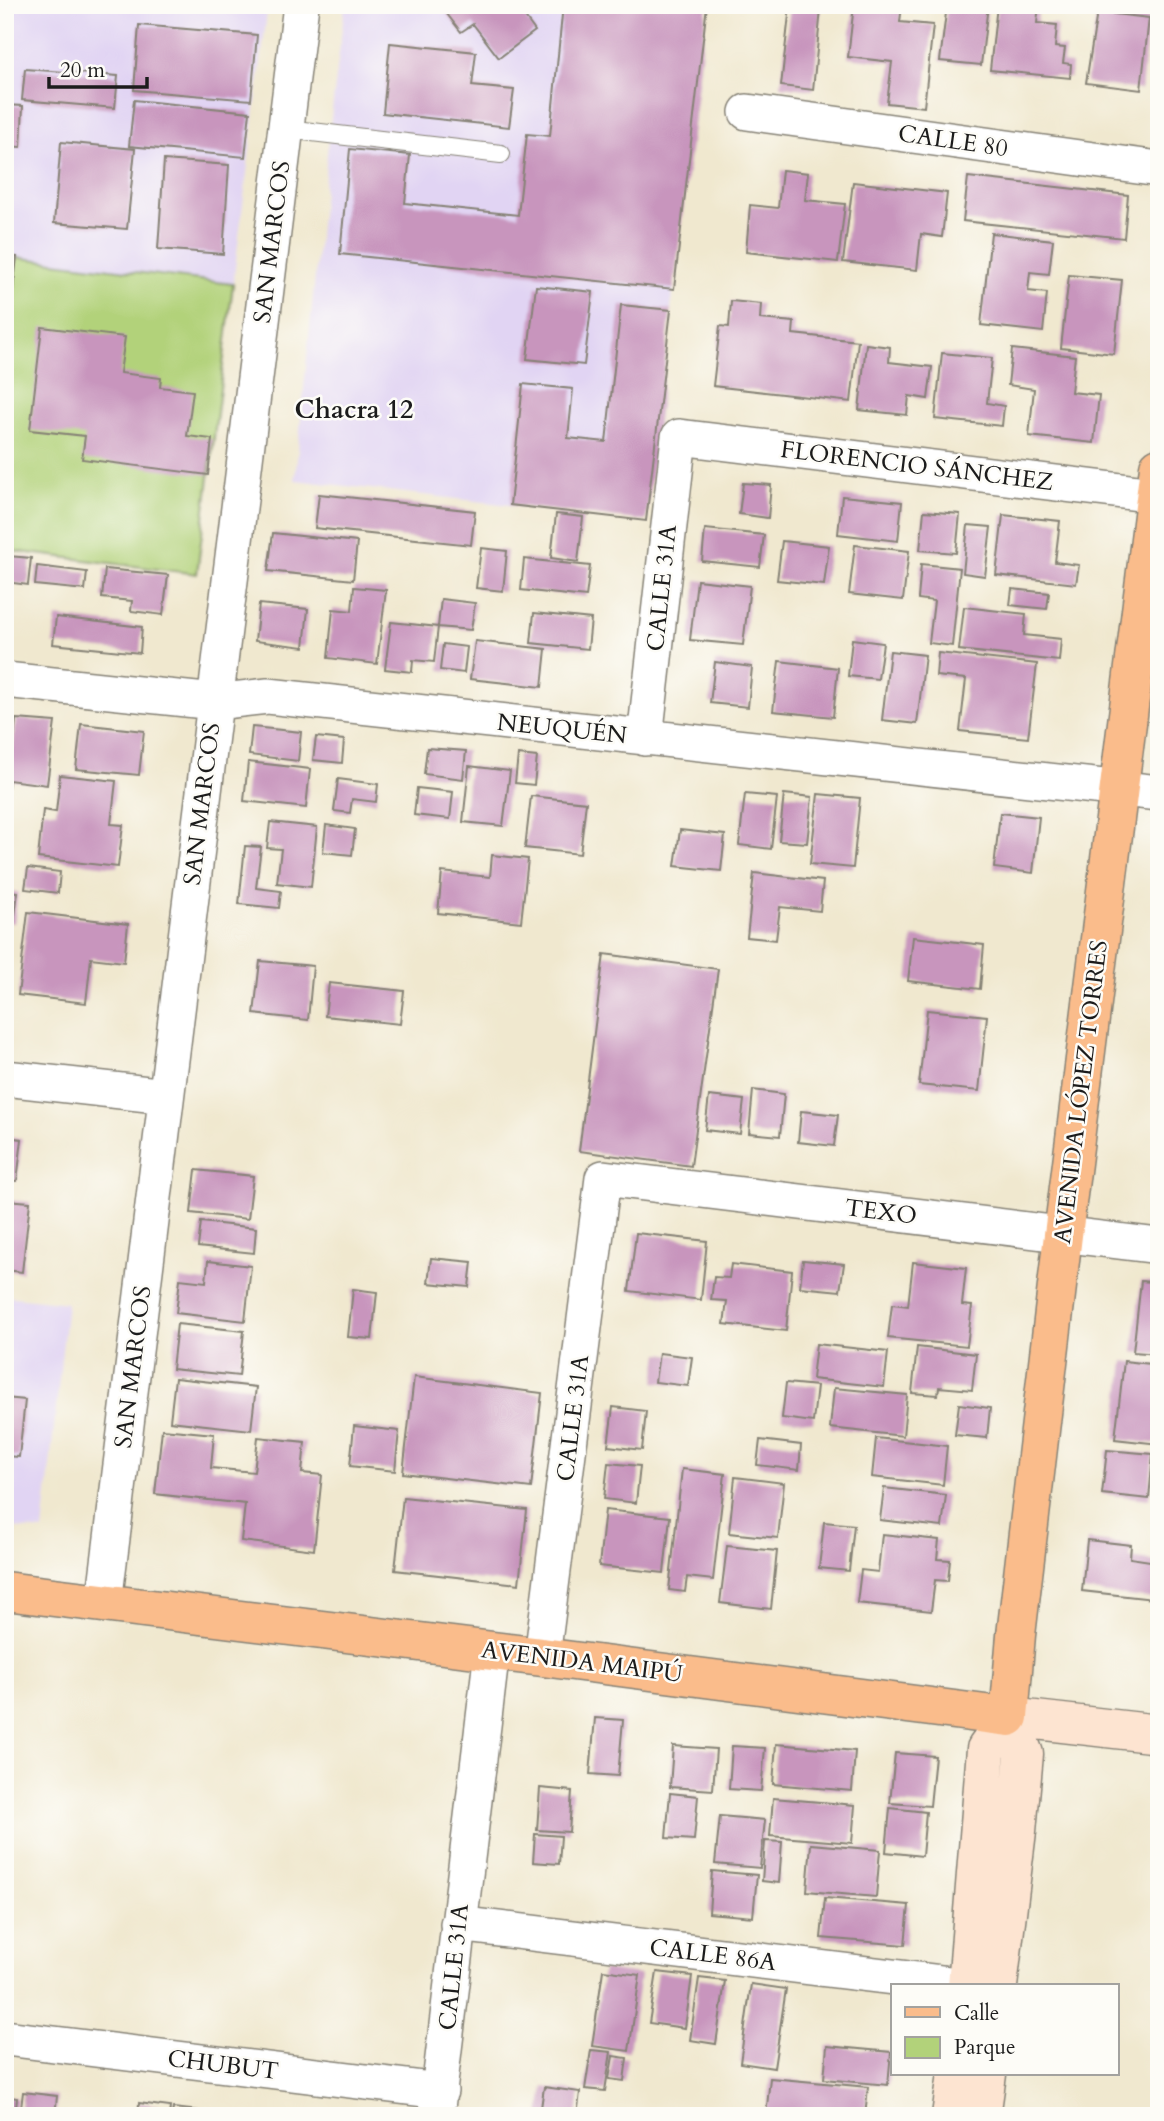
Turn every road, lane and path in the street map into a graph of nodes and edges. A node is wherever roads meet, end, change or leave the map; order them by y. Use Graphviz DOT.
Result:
graph roads {
  1 [pos="301,5"];
  2 [pos="747,112"];
  3 [pos="286,129"];
  4 [pos="501,154"];
  5 [pos="1159,169"];
  6 [pos="679,437"];
  7 [pos="1157,481"];
  8 [pos="5,680"];
  9 [pos="215,702"];
  10 [pos="645,738"];
  11 [pos="1120,788"];
  12 [pos="1159,793"];
  13 [pos="5,1078"];
  14 [pos="166,1096"];
  15 [pos="603,1178"];
  16 [pos="1063,1234"];
  17 [pos="1159,1246"];
  18 [pos="5,1591"];
  19 [pos="104,1603"];
  20 [pos="492,1651"];
  21 [pos="542,1657"];
  22 [pos="1009,1717"];
  23 [pos="1159,1734"];
  24 [pos="458,1924"];
  25 [pos="951,1984"];
  26 [pos="967,1984"];
  27 [pos="998,1984"];
  28 [pos="5,2038"];
  29 [pos="957,2076"];
  30 [pos="987,2076"];
  31 [pos="438,2104"];
  32 [pos="951,2116"];
  33 [pos="981,2116"];
  1 -- 3 [label="street, SAN MARCOS"];
  2 -- 5 [label="street, CALLE 80"];
  3 -- 4 [label="lane"];
  3 -- 9 [label="street, SAN MARCOS"];
  6 -- 7 [label="street, FLORENCIO SÁNCHEZ"];
  6 -- 10 [label="street, CALLE 31A"];
  7 -- 11 [label="main road, AVENIDA LÓPEZ TORRES"];
  8 -- 9 [label="street, NEUQUÉN"];
  9 -- 10 [label="street, NEUQUÉN"];
  9 -- 14 [label="street, SAN MARCOS"];
  10 -- 11 [label="street, NEUQUÉN"];
  11 -- 12 [label="street, NEUQUÉN"];
  11 -- 16 [label="main road, AVENIDA LÓPEZ TORRES"];
  13 -- 14 [label="street"];
  14 -- 19 [label="street, SAN MARCOS"];
  15 -- 16 [label="street, TEXO"];
  15 -- 21 [label="street, CALLE 31A"];
  16 -- 17 [label="street, TEXO"];
  16 -- 22 [label="main road, AVENIDA LÓPEZ TORRES"];
  18 -- 19 [label="main road, AVENIDA MAIPÚ"];
  19 -- 20 [label="main road, AVENIDA MAIPÚ"];
  20 -- 21 [label="main road, AVENIDA MAIPÚ"];
  20 -- 24 [label="street, CALLE 31A"];
  21 -- 22 [label="main road, AVENIDA MAIPÚ"];
  22 -- 23 [label="main road, AVENIDA MAIPÚ"];
  22 -- 26 [label="main road"];
  22 -- 27 [label="main road, AVENIDA LÓPEZ TORRES"];
  24 -- 25 [label="street, CALLE 86A"];
  24 -- 31 [label="street, CALLE 31A"];
  28 -- 31 [label="street, CHUBUT"];
  29 -- 32 [label="main road"];
  30 -- 33 [label="main road"];
}
